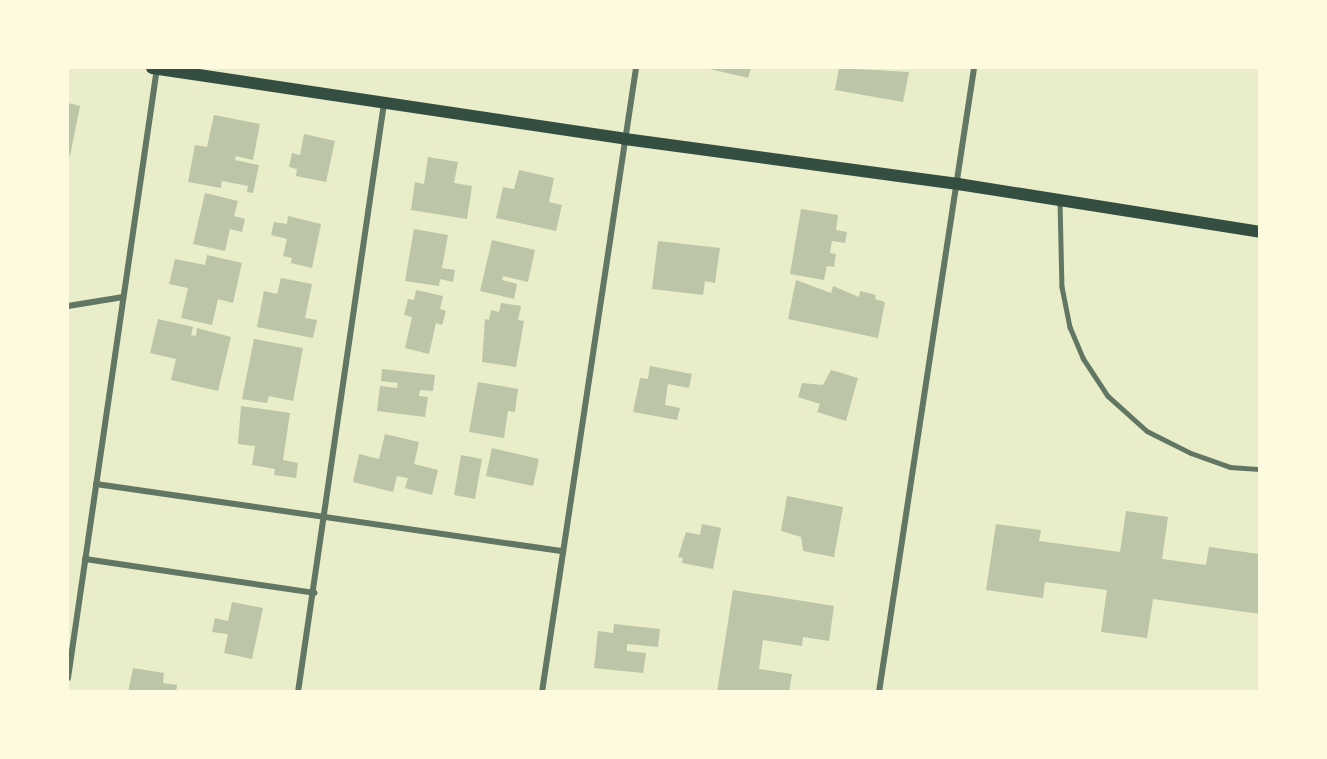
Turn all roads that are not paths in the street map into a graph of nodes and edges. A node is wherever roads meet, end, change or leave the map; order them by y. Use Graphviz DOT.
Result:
graph roads {
  1 [pos="152,68"];
  2 [pos="157,68"];
  3 [pos="636,68"];
  4 [pos="974,68"];
  5 [pos="384,103"];
  6 [pos="625,139"];
  7 [pos="958,184"];
  8 [pos="1060,200"];
  9 [pos="1260,232"];
  10 [pos="123,297"];
  11 [pos="68,306"];
  12 [pos="1260,469"];
  13 [pos="96,484"];
  14 [pos="326,517"];
  15 [pos="563,551"];
  16 [pos="85,559"];
  17 [pos="314,593"];
  18 [pos="68,678"];
  19 [pos="298,692"];
  20 [pos="542,692"];
  21 [pos="879,692"];
  1 -- 2 [label="main road"];
  2 -- 5 [label="main road"];
  2 -- 10 [label="street"];
  3 -- 6 [label="street"];
  4 -- 7 [label="street"];
  5 -- 6 [label="main road"];
  5 -- 14 [label="street"];
  6 -- 7 [label="main road"];
  6 -- 15 [label="street"];
  7 -- 8 [label="main road"];
  7 -- 21 [label="street"];
  8 -- 9 [label="main road"];
  8 -- 12 [label="lane"];
  10 -- 11 [label="street"];
  10 -- 13 [label="street"];
  13 -- 14 [label="street"];
  13 -- 16 [label="street"];
  14 -- 15 [label="street"];
  14 -- 17 [label="street"];
  15 -- 20 [label="street"];
  16 -- 17 [label="street"];
  16 -- 18 [label="street"];
  17 -- 19 [label="street"];
}
